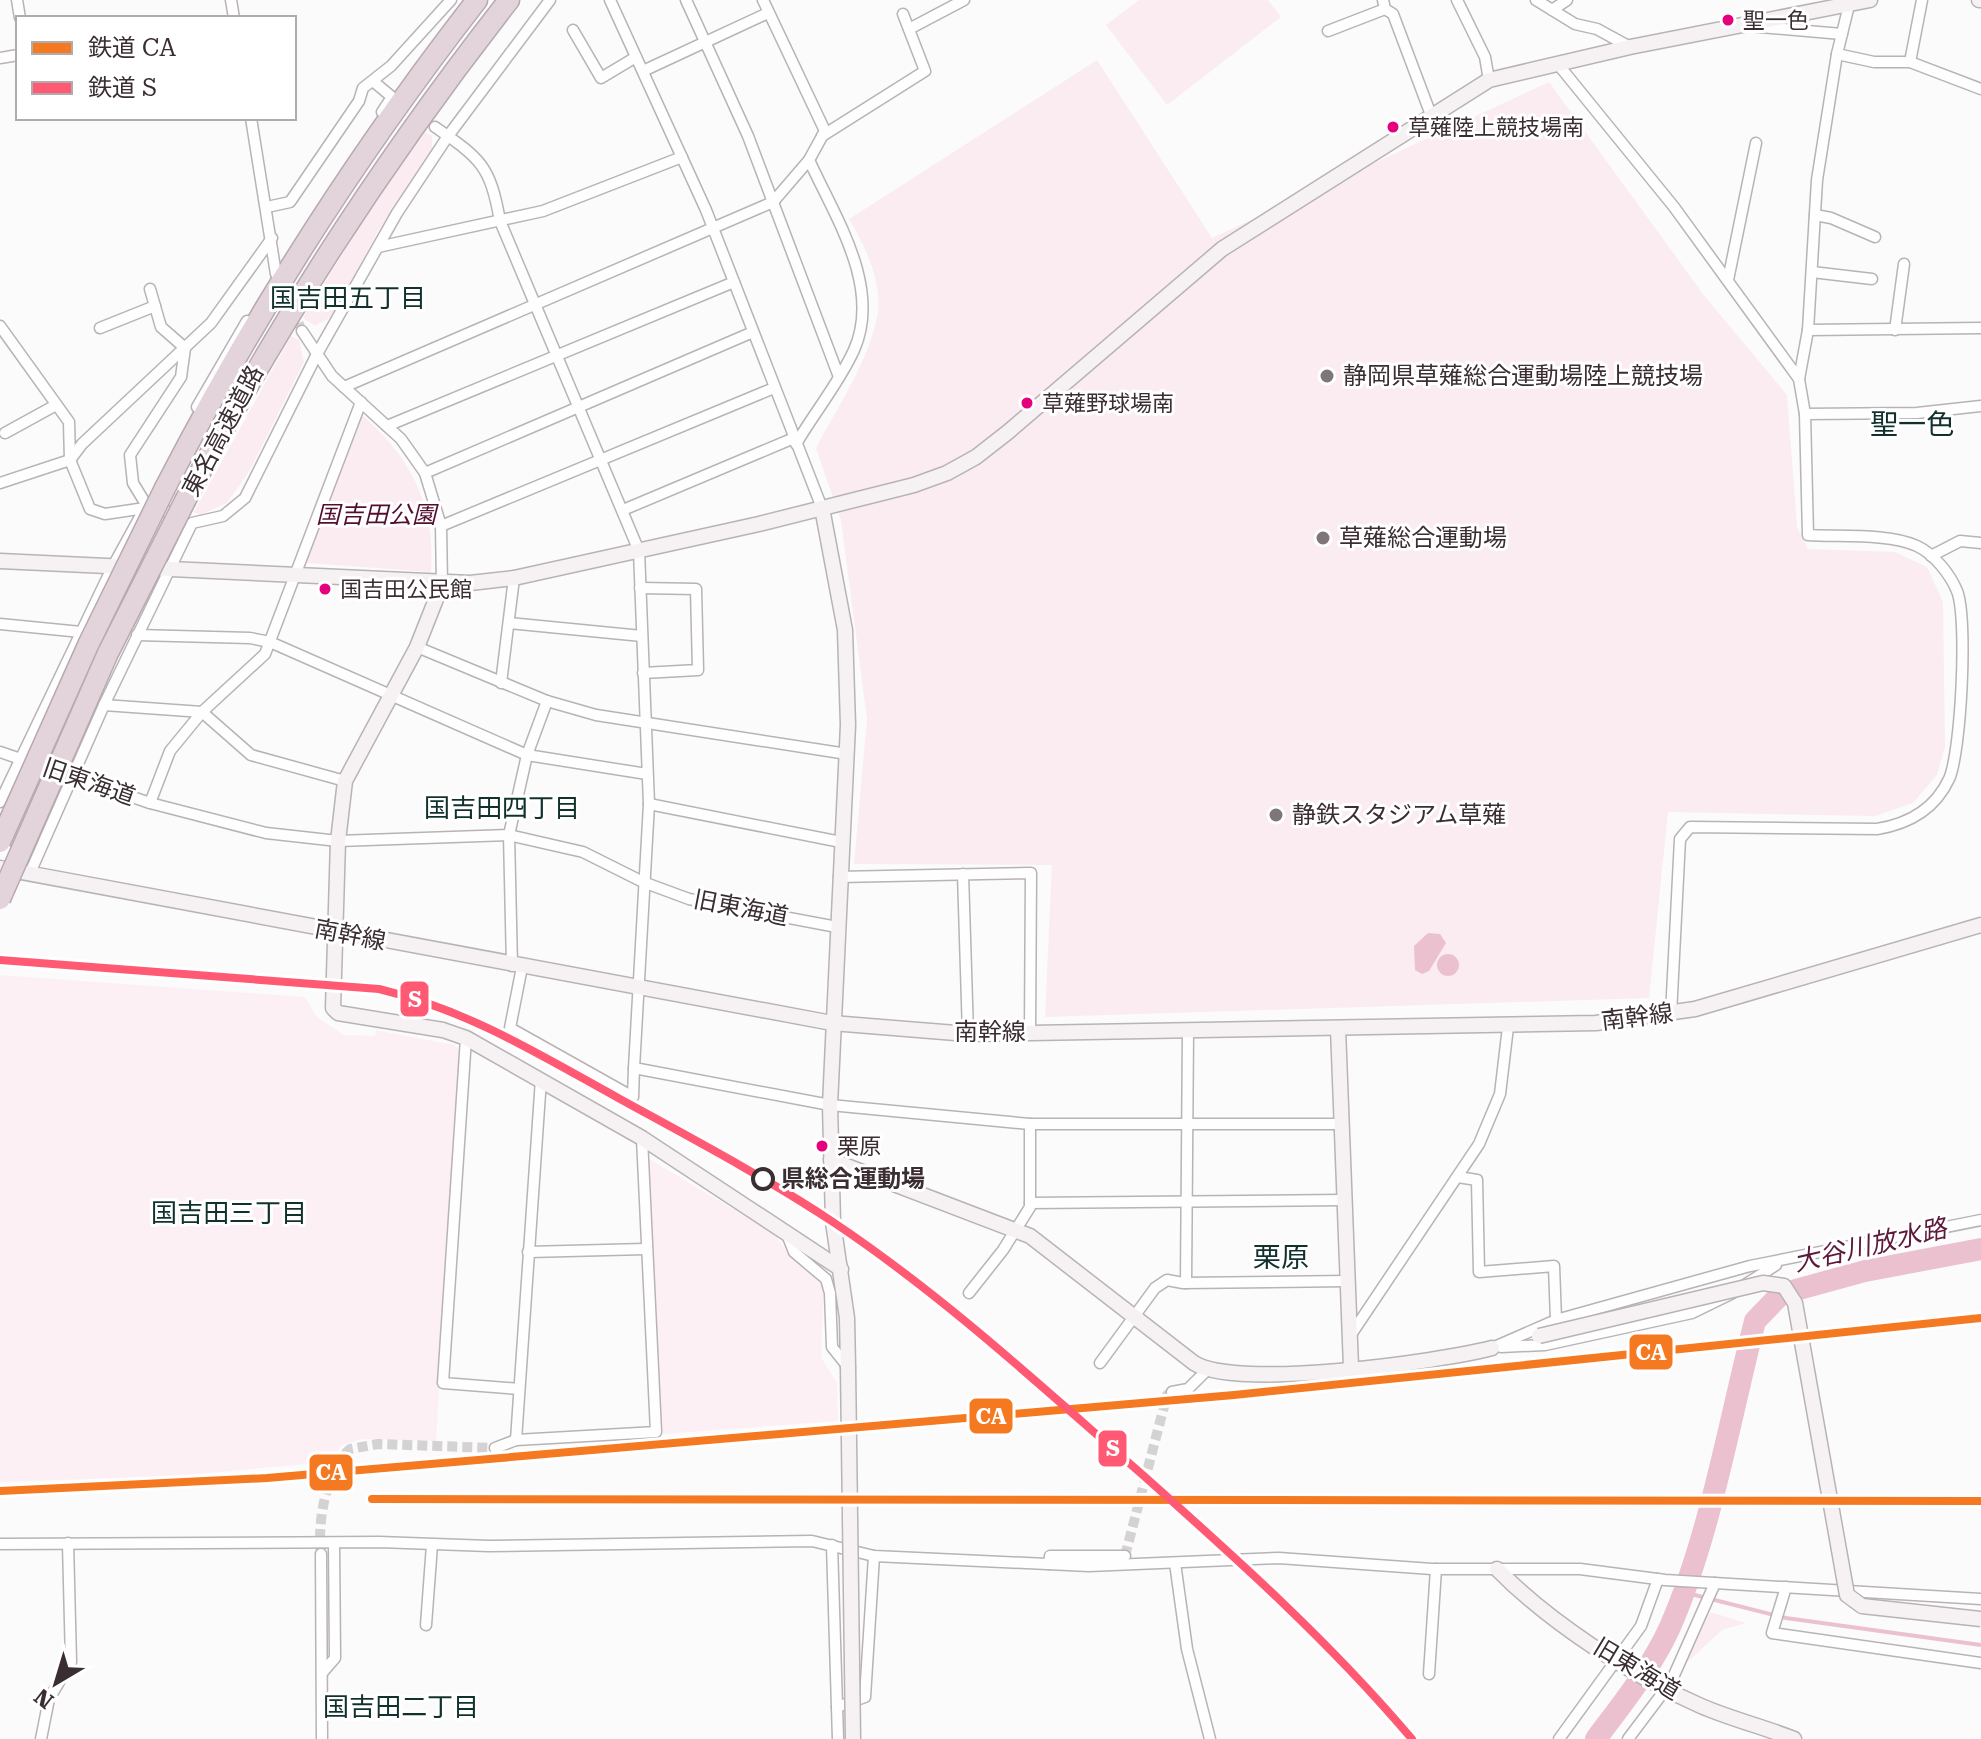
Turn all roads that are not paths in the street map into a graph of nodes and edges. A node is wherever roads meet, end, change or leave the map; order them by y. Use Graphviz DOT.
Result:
graph roads {
  1 [pos="451,0"];
  2 [pos="477,0"];
  3 [pos="509,0"];
  4 [pos="550,0"];
  5 [pos="610,0"];
  6 [pos="686,0"];
  7 [pos="964,0"];
  8 [pos="1457,0"];
  9 [pos="1536,0"];
  10 [pos="1567,0"];
  11 [pos="1870,0"];
  12 [pos="1922,0"];
  13 [pos="764,1"];
  14 [pos="1850,2"];
  15 [pos="1384,4"];
  16 [pos="1552,10"];
  17 [pos="768,13"];
  18 [pos="903,14"];
  19 [pos="1744,25"];
  20 [pos="909,29"];
  21 [pos="573,30"];
  22 [pos="1328,31"];
  23 [pos="1842,34"];
  24 [pos="705,42"];
  25 [pos="1630,47"];
  26 [pos="1837,54"];
  27 [pos="636,57"];
  28 [pos="1910,62"];
  29 [pos="1557,63"];
  30 [pos="643,71"];
  31 [pos="1489,80"];
  32 [pos="374,82"];
  33 [pos="1981,89"];
  34 [pos="1431,115"];
  35 [pos="251,120"];
  36 [pos="435,127"];
  37 [pos="448,136"];
  38 [pos="822,136"];
  39 [pos="1756,143"];
  40 [pos="682,157"];
  41 [pos="809,160"];
  42 [pos="773,202"];
  43 [pos="267,207"];
  44 [pos="1815,215"];
  45 [pos="500,221"];
  46 [pos="714,229"];
  47 [pos="1875,237"];
  48 [pos="272,238"];
  49 [pos="378,247"];
  50 [pos="1904,264"];
  51 [pos="1812,272"];
  52 [pos="276,274"];
  53 [pos="1872,279"];
  54 [pos="1728,280"];
  55 [pos="734,282"];
  56 [pos="150,289"];
  57 [pos="536,304"];
  58 [pos="155,306"];
  59 [pos="0,326"];
  60 [pos="100,328"];
  61 [pos="1981,328"];
  62 [pos="1808,330"];
  63 [pos="1895,330"];
  64 [pos="302,331"];
  65 [pos="753,332"];
  66 [pos="185,348"];
  67 [pos="317,354"];
  68 [pos="558,354"];
  69 [pos="839,377"];
  70 [pos="1799,379"];
  71 [pos="344,387"];
  72 [pos="774,388"];
  73 [pos="361,402"];
  74 [pos="56,405"];
  75 [pos="580,406"];
  76 [pos="1981,406"];
  77 [pos="1805,414"];
  78 [pos="387,426"];
  79 [pos="5,433"];
  80 [pos="795,441"];
  81 [pos="601,458"];
  82 [pos="70,460"];
  83 [pos="425,473"];
  84 [pos="0,483"];
  85 [pos="146,507"];
  86 [pos="822,508"];
  87 [pos="623,510"];
  88 [pos="204,518"];
  89 [pos="441,526"];
  90 [pos="1981,543"];
  91 [pos="639,551"];
  92 [pos="1931,556"];
  93 [pos="0,561"];
  94 [pos="112,568"];
  95 [pos="168,571"];
  96 [pos="294,575"];
  97 [pos="514,578"];
  98 [pos="442,584"];
  99 [pos="640,588"];
  100 [pos="509,623"];
  101 [pos="0,624"];
  102 [pos="81,632"];
  103 [pos="137,635"];
  104 [pos="642,636"];
  105 [pos="270,642"];
  106 [pos="417,647"];
  107 [pos="643,673"];
  108 [pos="501,683"];
  109 [pos="390,697"];
  110 [pos="547,701"];
  111 [pos="104,705"];
  112 [pos="202,712"];
  113 [pos="644,722"];
  114 [pos="0,752"];
  115 [pos="847,754"];
  116 [pos="527,755"];
  117 [pos="20,758"];
  118 [pos="647,774"];
  119 [pos="73,777"];
  120 [pos="345,781"];
  121 [pos="0,802"];
  122 [pos="150,803"];
  123 [pos="649,804"];
  124 [pos="509,835"];
  125 [pos="338,841"];
  126 [pos="0,842"];
  127 [pos="841,842"];
  128 [pos="0,868"];
  129 [pos="30,873"];
  130 [pos="963,874"];
  131 [pos="839,877"];
  132 [pos="643,882"];
  133 [pos="0,899"];
  134 [pos="1981,925"];
  135 [pos="837,927"];
  136 [pos="334,932"];
  137 [pos="517,966"];
  138 [pos="637,989"];
  139 [pos="1671,1014"];
  140 [pos="832,1023"];
  141 [pos="1508,1027"];
  142 [pos="1338,1028"];
  143 [pos="1188,1031"];
  144 [pos="1030,1032"];
  145 [pos="968,1034"];
  146 [pos="466,1038"];
  147 [pos="634,1068"];
  148 [pos="541,1079"];
  149 [pos="830,1105"];
  150 [pos="1030,1124"];
  151 [pos="1342,1124"];
  152 [pos="1187,1125"];
  153 [pos="642,1138"];
  154 [pos="831,1160"];
  155 [pos="1458,1177"];
  156 [pos="1344,1200"];
  157 [pos="1186,1202"];
  158 [pos="1030,1203"];
  159 [pos="1981,1220"];
  160 [pos="1017,1230"];
  161 [pos="786,1231"];
  162 [pos="645,1249"];
  163 [pos="528,1252"];
  164 [pos="1788,1258"];
  165 [pos="841,1269"];
  166 [pos="1718,1275"];
  167 [pos="1347,1281"];
  168 [pos="1186,1283"];
  169 [pos="969,1293"];
  170 [pos="1726,1297"];
  171 [pos="1135,1318"];
  172 [pos="1556,1320"];
  173 [pos="1350,1336"];
  174 [pos="1539,1336"];
  175 [pos="1492,1348"];
  176 [pos="1100,1363"];
  177 [pos="848,1367"];
  178 [pos="1351,1367"];
  179 [pos="1207,1370"];
  180 [pos="519,1389"];
  181 [pos="1172,1392"];
  182 [pos="516,1440"];
  183 [pos="495,1448"];
  184 [pos="68,1543"];
  185 [pos="334,1543"];
  186 [pos="0,1544"];
  187 [pos="432,1545"];
  188 [pos="832,1545"];
  189 [pos="321,1554"];
  190 [pos="874,1556"];
  191 [pos="1125,1556"];
  192 [pos="1175,1563"];
  193 [pos="1049,1564"];
  194 [pos="1436,1569"];
  195 [pos="1497,1569"];
  196 [pos="1662,1580"];
  197 [pos="1713,1583"];
  198 [pos="1786,1587"];
  199 [pos="1981,1599"];
  200 [pos="1981,1619"];
  201 [pos="426,1625"];
  202 [pos="1618,1661"];
  203 [pos="1981,1663"];
  204 [pos="322,1673"];
  205 [pos="1429,1674"];
  206 [pos="1666,1689"];
  207 [pos="837,1707"];
  208 [pos="41,1739"];
  209 [pos="322,1739"];
  210 [pos="840,1739"];
  211 [pos="1210,1739"];
  212 [pos="1559,1739"];
  213 [pos="1628,1739"];
  214 [pos="1794,1739"];
  1 -- 32 [label="street"];
  2 -- 126 [label="highway, 東名高速道路, bridge"];
  3 -- 133 [label="highway, 東名高速道路, bridge"];
  4 -- 37 [label="street"];
  5 -- 27 [label="street"];
  6 -- 24 [label="street"];
  7 -- 20 [label="street"];
  8 -- 31 [label="street"];
  9 -- 16 [label="street"];
  10 -- 16 [label="street"];
  11 -- 14 [label="street"];
  12 -- 28 [label="street"];
  13 -- 17 [label="street"];
  14 -- 19 [label="street"];
  14 -- 23 [label="street"];
  15 -- 22 [label="street"];
  15 -- 34 [label="street"];
  16 -- 25 [label="street"];
  17 -- 24 [label="street"];
  17 -- 38 [label="street"];
  18 -- 20 [label="street"];
  19 -- 23 [label="street"];
  19 -- 25 [label="street"];
  20 -- 38 [label="street"];
  21 -- 27 [label="street"];
  23 -- 26 [label="street"];
  24 -- 30 [label="street"];
  24 -- 42 [label="street"];
  25 -- 29 [label="street"];
  26 -- 28 [label="street"];
  26 -- 44 [label="street"];
  27 -- 30 [label="street"];
  28 -- 33 [label="street"];
  29 -- 31 [label="street"];
  29 -- 54 [label="street"];
  30 -- 40 [label="street"];
  31 -- 34 [label="street"];
  32 -- 43 [label="street"];
  32 -- 52 [label="street"];
  34 -- 86 [label="street"];
  35 -- 43 [label="street"];
  36 -- 37 [label="street"];
  37 -- 45 [label="street"];
  37 -- 49 [label="street"];
  38 -- 41 [label="street"];
  39 -- 54 [label="street"];
  40 -- 45 [label="street"];
  40 -- 46 [label="street"];
  41 -- 42 [label="street"];
  41 -- 69 [label="street"];
  42 -- 46 [label="street"];
  42 -- 69 [label="street"];
  43 -- 48 [label="street"];
  44 -- 47 [label="street"];
  44 -- 51 [label="street"];
  45 -- 49 [label="street"];
  45 -- 57 [label="street"];
  46 -- 55 [label="street"];
  46 -- 57 [label="street"];
  48 -- 52 [label="street"];
  48 -- 66 [label="street"];
  49 -- 67 [label="street"];
  50 -- 63 [label="street"];
  51 -- 53 [label="street"];
  51 -- 62 [label="street"];
  52 -- 85 [label="street"];
  54 -- 70 [label="street"];
  55 -- 65 [label="street"];
  55 -- 68 [label="street"];
  56 -- 58 [label="street"];
  57 -- 68 [label="street"];
  57 -- 71 [label="street"];
  58 -- 60 [label="street"];
  58 -- 66 [label="street"];
  59 -- 74 [label="street"];
  61 -- 63 [label="street"];
  62 -- 63 [label="street"];
  62 -- 70 [label="street"];
  64 -- 67 [label="street"];
  65 -- 72 [label="street"];
  65 -- 75 [label="street"];
  66 -- 82 [label="street"];
  66 -- 85 [label="street"];
  67 -- 71 [label="street"];
  67 -- 88 [label="street"];
  68 -- 75 [label="street"];
  68 -- 78 [label="street"];
  69 -- 80 [label="street"];
  70 -- 77 [label="street"];
  71 -- 73 [label="street"];
  72 -- 80 [label="street"];
  72 -- 81 [label="street"];
  73 -- 78 [label="street"];
  73 -- 96 [label="street"];
  74 -- 79 [label="street"];
  74 -- 82 [label="street"];
  75 -- 81 [label="street"];
  75 -- 83 [label="street"];
  76 -- 77 [label="street"];
  77 -- 92 [label="street"];
  78 -- 83 [label="street"];
  80 -- 86 [label="street"];
  80 -- 87 [label="street"];
  81 -- 87 [label="street"];
  81 -- 89 [label="street"];
  82 -- 84 [label="street"];
  82 -- 85 [label="street"];
  83 -- 89 [label="street"];
  85 -- 88 [label="street"];
  85 -- 94 [label="street"];
  86 -- 91 [label="street"];
  86 -- 115 [label="street"];
  87 -- 91 [label="street"];
  88 -- 95 [label="street"];
  89 -- 98 [label="street"];
  90 -- 92 [label="street"];
  91 -- 97 [label="street"];
  91 -- 99 [label="street"];
  92 -- 139 [label="street"];
  93 -- 94 [label="street"];
  94 -- 95 [label="street"];
  94 -- 102 [label="street"];
  95 -- 96 [label="street"];
  95 -- 103 [label="street"];
  96 -- 98 [label="street"];
  96 -- 105 [label="street"];
  97 -- 98 [label="street"];
  97 -- 100 [label="street"];
  98 -- 106 [label="street"];
  99 -- 104 [label="street"];
  99 -- 107 [label="street"];
  100 -- 104 [label="street"];
  100 -- 108 [label="street"];
  101 -- 102 [label="street"];
  102 -- 117 [label="street"];
  103 -- 105 [label="street"];
  103 -- 111 [label="street"];
  104 -- 107 [label="street"];
  105 -- 109 [label="street"];
  105 -- 112 [label="street"];
  106 -- 108 [label="street"];
  106 -- 109 [label="street"];
  107 -- 113 [label="street"];
  108 -- 110 [label="street"];
  109 -- 116 [label="street"];
  109 -- 120 [label="street"];
  110 -- 113 [label="street"];
  110 -- 116 [label="street"];
  111 -- 112 [label="street"];
  111 -- 119 [label="street"];
  112 -- 120 [label="street"];
  112 -- 122 [label="street"];
  113 -- 115 [label="street"];
  113 -- 118 [label="street"];
  114 -- 117 [label="street, 旧東海道"];
  115 -- 127 [label="street"];
  116 -- 118 [label="street"];
  116 -- 124 [label="street"];
  117 -- 119 [label="street, 旧東海道"];
  117 -- 121 [label="street"];
  118 -- 123 [label="street"];
  119 -- 122 [label="street, 旧東海道"];
  119 -- 129 [label="street"];
  120 -- 125 [label="street"];
  122 -- 125 [label="street, 旧東海道"];
  123 -- 127 [label="street"];
  123 -- 132 [label="street"];
  124 -- 125 [label="street, 旧東海道"];
  124 -- 132 [label="street, 旧東海道"];
  124 -- 137 [label="street"];
  125 -- 136 [label="street"];
  127 -- 131 [label="street"];
  128 -- 129 [label="street, 南幹線"];
  129 -- 136 [label="street, 南幹線"];
  130 -- 131 [label="street"];
  130 -- 144 [label="street"];
  130 -- 145 [label="street"];
  131 -- 135 [label="street"];
  132 -- 135 [label="street, 旧東海道"];
  132 -- 138 [label="street"];
  134 -- 139 [label="street, 南幹線"];
  135 -- 140 [label="street"];
  136 -- 137 [label="street, 南幹線"];
  136 -- 146 [label="street"];
  137 -- 138 [label="street, 南幹線"];
  137 -- 147 [label="street"];
  138 -- 140 [label="street, 南幹線"];
  138 -- 147 [label="street"];
  139 -- 141 [label="street, 南幹線"];
  140 -- 145 [label="street, 南幹線"];
  140 -- 149 [label="street"];
  141 -- 142 [label="street, 南幹線"];
  141 -- 155 [label="street"];
  142 -- 143 [label="street, 南幹線"];
  142 -- 151 [label="street"];
  143 -- 144 [label="street, 南幹線"];
  143 -- 152 [label="street"];
  144 -- 145 [label="street, 南幹線"];
  146 -- 148 [label="street"];
  146 -- 180 [label="street"];
  147 -- 149 [label="street"];
  148 -- 153 [label="street"];
  148 -- 163 [label="street"];
  149 -- 150 [label="street"];
  149 -- 154 [label="street"];
  150 -- 152 [label="street"];
  150 -- 158 [label="street"];
  151 -- 152 [label="street"];
  151 -- 156 [label="street"];
  152 -- 157 [label="street"];
  153 -- 161 [label="street"];
  153 -- 162 [label="street"];
  154 -- 160 [label="street"];
  154 -- 165 [label="street"];
  155 -- 172 [label="street"];
  155 -- 173 [label="street"];
  156 -- 157 [label="street"];
  156 -- 167 [label="street"];
  157 -- 158 [label="street"];
  157 -- 168 [label="street"];
  158 -- 160 [label="street"];
  159 -- 164 [label="street"];
  160 -- 169 [label="street"];
  160 -- 171 [label="street"];
  161 -- 165 [label="street"];
  161 -- 177 [label="street"];
  162 -- 163 [label="street"];
  162 -- 182 [label="street"];
  163 -- 180 [label="street"];
  164 -- 166 [label="street"];
  164 -- 170 [label="street"];
  165 -- 177 [label="street"];
  166 -- 170 [label="street"];
  166 -- 172 [label="street"];
  167 -- 168 [label="street"];
  167 -- 173 [label="street"];
  168 -- 171 [label="street"];
  170 -- 175 [label="street"];
  171 -- 176 [label="street"];
  171 -- 179 [label="street"];
  172 -- 175 [label="street"];
  173 -- 178 [label="street"];
  174 -- 175 [label="street"];
  174 -- 200 [label="street, bridge"];
  175 -- 178 [label="street"];
  177 -- 210 [label="street, bridge"];
  178 -- 179 [label="street"];
  179 -- 181 [label="street"];
  180 -- 182 [label="street"];
  182 -- 183 [label="street"];
  184 -- 185 [label="street"];
  184 -- 186 [label="street"];
  184 -- 208 [label="street"];
  185 -- 187 [label="street"];
  185 -- 204 [label="street"];
  187 -- 188 [label="street"];
  187 -- 201 [label="street"];
  188 -- 190 [label="street"];
  188 -- 207 [label="street"];
  189 -- 204 [label="street"];
  190 -- 193 [label="street"];
  190 -- 207 [label="street"];
  191 -- 193 [label="street"];
  192 -- 193 [label="street"];
  192 -- 194 [label="street"];
  192 -- 211 [label="street"];
  194 -- 195 [label="street"];
  194 -- 205 [label="street"];
  195 -- 196 [label="street"];
  195 -- 202 [label="street, 旧東海道"];
  196 -- 197 [label="street"];
  196 -- 202 [label="street"];
  197 -- 198 [label="street"];
  197 -- 206 [label="street"];
  198 -- 199 [label="street"];
  198 -- 203 [label="street"];
  202 -- 206 [label="street, 旧東海道"];
  202 -- 212 [label="street"];
  204 -- 209 [label="street"];
  206 -- 213 [label="street"];
  206 -- 214 [label="street, 旧東海道"];
  207 -- 210 [label="street"];
}
